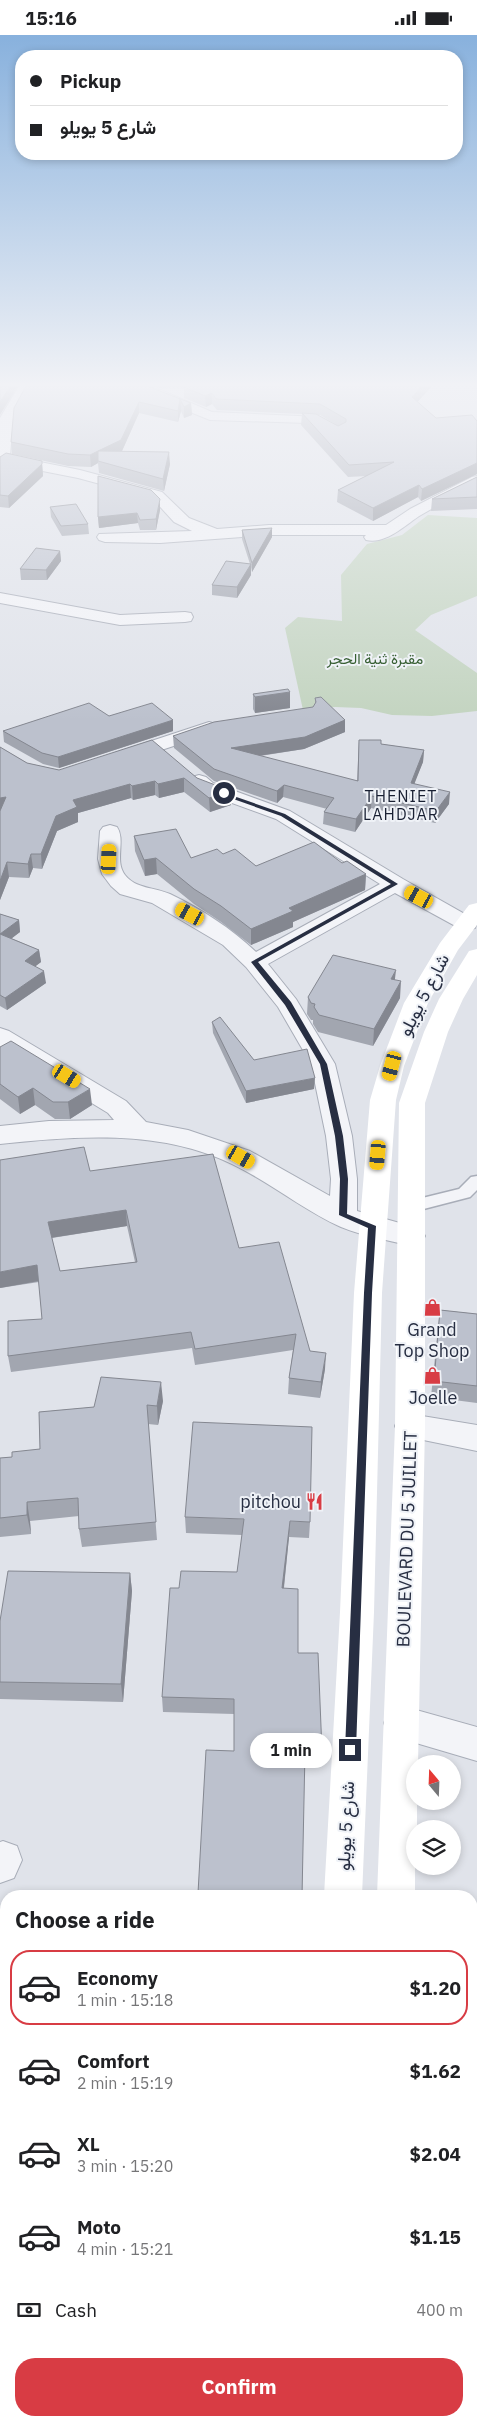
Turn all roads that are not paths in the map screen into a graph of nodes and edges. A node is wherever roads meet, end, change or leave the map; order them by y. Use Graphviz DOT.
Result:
graph roads {
  1 [pos="162,498"];
  2 [pos="443,498"];
  3 [pos="389,530"];
  4 [pos="220,533"];
  5 [pos="105,537"];
  6 [pos="366,539"];
  7 [pos="0,598"];
  8 [pos="185,617"];
  9 [pos="231,724"];
  10 [pos="171,758"];
  11 [pos="104,763"];
  12 [pos="110,831"];
  13 [pos="395,884"];
  14 [pos="472,917"];
  15 [pos="477,956"];
  16 [pos="254,962"];
  17 [pos="0,1036"];
  18 [pos="138,1129"];
  19 [pos="0,1135"];
  20 [pos="477,1181"];
  21 [pos="412,1206"];
  22 [pos="343,1215"];
  23 [pos="372,1226"];
  24 [pos="411,1236"];
  25 [pos="410,1426"];
  26 [pos="477,1438"];
  27 [pos="402,1723"];
  28 [pos="477,1745"];
  29 [pos="343,1890"];
  30 [pos="396,1890"];
  1 -- 4 [label="street"];
  2 -- 3 [label="street"];
  3 -- 4 [label="street"];
  3 -- 6 [label="street"];
  4 -- 5 [label="street"];
  7 -- 8 [label="street"];
  9 -- 10 [label="street"];
  10 -- 11 [label="street"];
  10 -- 13 [label="street"];
  12 -- 16 [label="street"];
  13 -- 14 [label="street"];
  13 -- 16 [label="street"];
  14 -- 23 [label="main road, شارع 5 يويلو"];
  15 -- 21 [label="main road, BOULEVARD DU 5 JUILLET"];
  16 -- 22 [label="street"];
  17 -- 18 [label="street"];
  18 -- 19 [label="street"];
  18 -- 22 [label="street"];
  20 -- 21 [label="lane"];
  21 -- 24 [label="main road, BOULEVARD DU 5 JUILLET"];
  22 -- 23 [label="street"];
  23 -- 24 [label="street"];
  23 -- 29 [label="main road, شارع 5 يويلو"];
  24 -- 25 [label="main road, BOULEVARD DU 5 JUILLET"];
  25 -- 26 [label="street"];
  25 -- 27 [label="main road, BOULEVARD DU 5 JUILLET"];
  27 -- 28 [label="street"];
  27 -- 30 [label="main road, BOULEVARD DU 5 JUILLET"];
}
